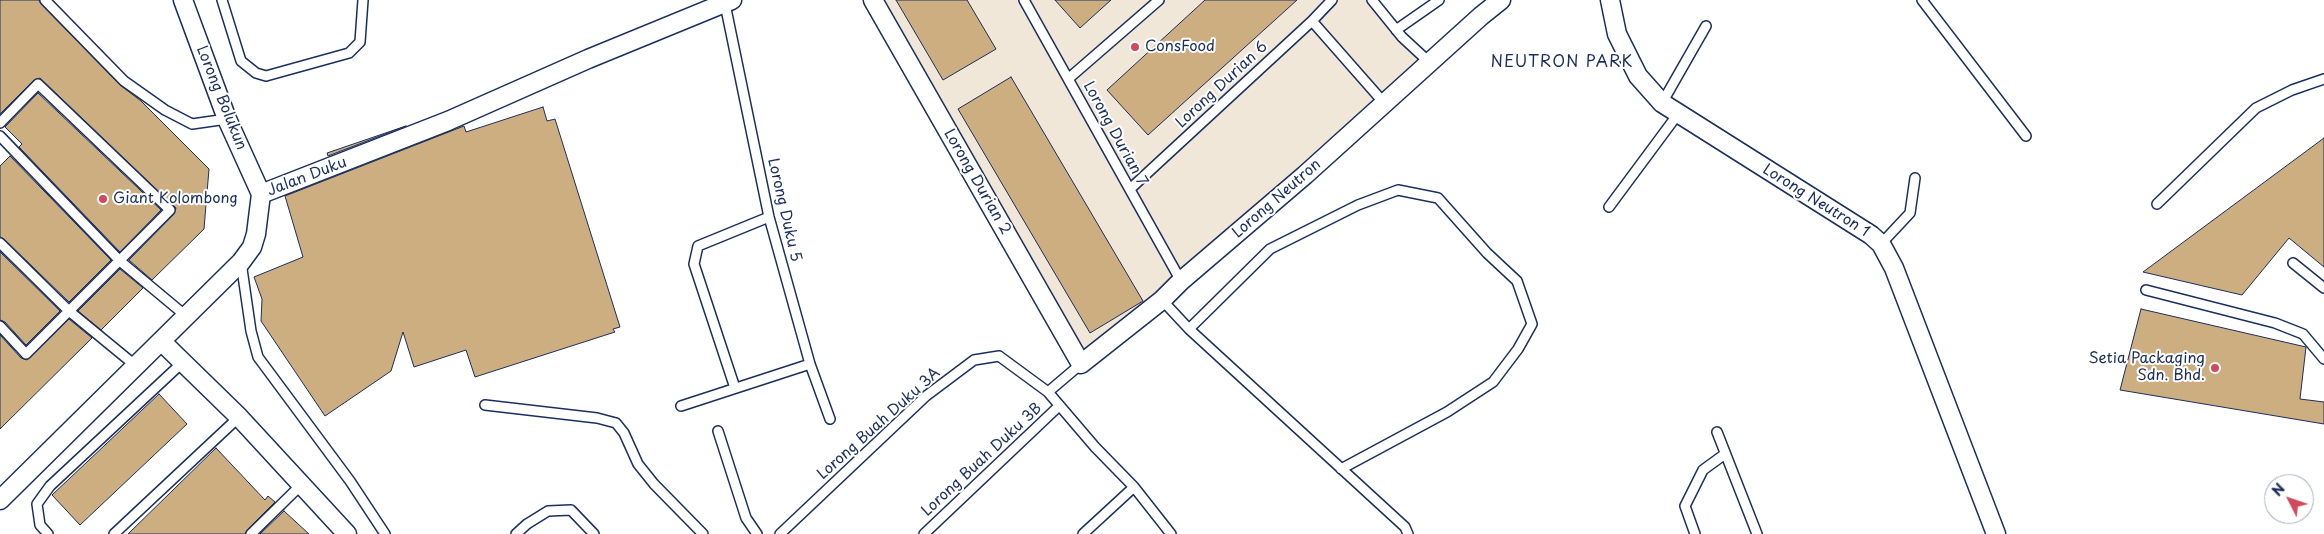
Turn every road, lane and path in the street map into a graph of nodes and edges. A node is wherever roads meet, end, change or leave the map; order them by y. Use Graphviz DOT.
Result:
graph roads {
  1 [pos="45,0"];
  2 [pos="183,0"];
  3 [pos="222,0"];
  4 [pos="363,0"];
  5 [pos="873,0"];
  6 [pos="1024,0"];
  7 [pos="1160,0"];
  8 [pos="1332,0"];
  9 [pos="1372,0"];
  10 [pos="1439,0"];
  11 [pos="1501,0"];
  12 [pos="1610,0"];
  13 [pos="1922,0"];
  14 [pos="729,2"];
  15 [pos="1312,21"];
  16 [pos="1706,26"];
  17 [pos="1396,30"];
  18 [pos="1428,62"];
  19 [pos="1068,79"];
  20 [pos="2324,79"];
  21 [pos="1662,103"];
  22 [pos="1385,104"];
  23 [pos="1678,114"];
  24 [pos="227,119"];
  25 [pos="0,123"];
  26 [pos="0,136"];
  27 [pos="2026,136"];
  28 [pos="1915,178"];
  29 [pos="1130,189"];
  30 [pos="261,194"];
  31 [pos="2157,204"];
  32 [pos="1609,207"];
  33 [pos="769,216"];
  34 [pos="0,243"];
  35 [pos="1881,244"];
  36 [pos="120,260"];
  37 [pos="242,262"];
  38 [pos="2293,263"];
  39 [pos="1181,281"];
  40 [pos="2324,288"];
  41 [pos="2146,290"];
  42 [pos="1162,300"];
  43 [pos="69,311"];
  44 [pos="186,316"];
  45 [pos="0,326"];
  46 [pos="1189,329"];
  47 [pos="161,340"];
  48 [pos="2324,359"];
  49 [pos="183,362"];
  50 [pos="810,364"];
  51 [pos="1081,364"];
  52 [pos="136,366"];
  53 [pos="735,388"];
  54 [pos="1048,392"];
  55 [pos="485,405"];
  56 [pos="681,406"];
  57 [pos="1059,406"];
  58 [pos="238,417"];
  59 [pos="830,419"];
  60 [pos="718,431"];
  61 [pos="1717,432"];
  62 [pos="1725,454"];
  63 [pos="1341,469"];
  64 [pos="301,484"];
  65 [pos="1134,487"];
  66 [pos="0,500"];
  67 [pos="48,534"];
  68 [pos="114,534"];
  69 [pos="251,534"];
  70 [pos="347,534"];
  71 [pos="385,534"];
  72 [pos="516,534"];
  73 [pos="594,534"];
  74 [pos="703,534"];
  75 [pos="757,534"];
  76 [pos="780,534"];
  77 [pos="924,534"];
  78 [pos="1083,534"];
  79 [pos="1171,534"];
  80 [pos="1408,534"];
  81 [pos="1694,534"];
  82 [pos="1756,534"];
  83 [pos="1996,534"];
  1 -- 24 [label="lane"];
  2 -- 24 [label="street, Lorong Bolukun"];
  3 -- 4 [label="lane"];
  5 -- 51 [label="street, Lorong Durian 2"];
  6 -- 19 [label="lane, Lorong Durian 7"];
  7 -- 19 [label="lane"];
  8 -- 15 [label="lane, Lorong Durian 6"];
  9 -- 17 [label="lane"];
  10 -- 17 [label="lane"];
  11 -- 18 [label="street, Lorong Neutron"];
  12 -- 21 [label="street, Lorong Neutron 1"];
  13 -- 27 [label="lane"];
  14 -- 30 [label="street, Jalan Duku"];
  14 -- 33 [label="lane, Lorong Duku 5"];
  15 -- 22 [label="lane"];
  15 -- 29 [label="lane, Lorong Durian 6"];
  16 -- 21 [label="lane"];
  17 -- 18 [label="lane"];
  18 -- 22 [label="street, Lorong Neutron"];
  19 -- 29 [label="lane, Lorong Durian 7"];
  20 -- 31 [label="lane"];
  21 -- 23 [label="street, Lorong Neutron 1"];
  22 -- 39 [label="street, Lorong Neutron"];
  23 -- 32 [label="lane"];
  23 -- 35 [label="street, Lorong Neutron 1"];
  24 -- 30 [label="street, Lorong Bolukun"];
  25 -- 36 [label="lane"];
  26 -- 36 [label="lane"];
  28 -- 35 [label="lane"];
  29 -- 39 [label="lane, Lorong Durian 7"];
  30 -- 37 [label="street, Jalan Duku"];
  33 -- 50 [label="lane, Lorong Duku 5"];
  33 -- 53 [label="lane"];
  34 -- 43 [label="lane"];
  35 -- 83 [label="street, Lorong Neutron 1"];
  36 -- 43 [label="lane"];
  36 -- 44 [label="lane"];
  37 -- 44 [label="street, Jalan Duku"];
  37 -- 71 [label="lane"];
  38 -- 40 [label="lane"];
  39 -- 42 [label="street, Lorong Neutron"];
  41 -- 48 [label="lane"];
  42 -- 46 [label="lane"];
  42 -- 51 [label="street, Lorong Neutron"];
  43 -- 45 [label="lane"];
  43 -- 52 [label="lane"];
  44 -- 47 [label="street, Jalan Duku"];
  46 -- 63 [label="lane"];
  46 -- 63 [label="lane"];
  47 -- 49 [label="street"];
  47 -- 52 [label="street, Jalan Duku"];
  49 -- 58 [label="street"];
  49 -- 67 [label="lane"];
  50 -- 53 [label="lane"];
  50 -- 59 [label="lane, Lorong Duku 5"];
  51 -- 54 [label="lane, Lorong Neutron"];
  52 -- 66 [label="street, Jalan Duku"];
  53 -- 56 [label="lane"];
  54 -- 57 [label="lane, Lorong Buah Duku 3A"];
  54 -- 76 [label="lane, Lorong Buah Duku 3A"];
  55 -- 74 [label="lane"];
  57 -- 65 [label="lane, Lorong Buah Duku 3A"];
  57 -- 77 [label="lane, Lorong Buah Duku 3B"];
  58 -- 64 [label="street"];
  58 -- 68 [label="lane"];
  60 -- 75 [label="lane"];
  61 -- 62 [label="lane"];
  62 -- 81 [label="lane"];
  62 -- 82 [label="lane"];
  63 -- 80 [label="lane"];
  64 -- 69 [label="lane"];
  64 -- 70 [label="street"];
  65 -- 78 [label="lane"];
  65 -- 79 [label="lane, Lorong Buah Duku 3A"];
  72 -- 73 [label="lane"];
}
